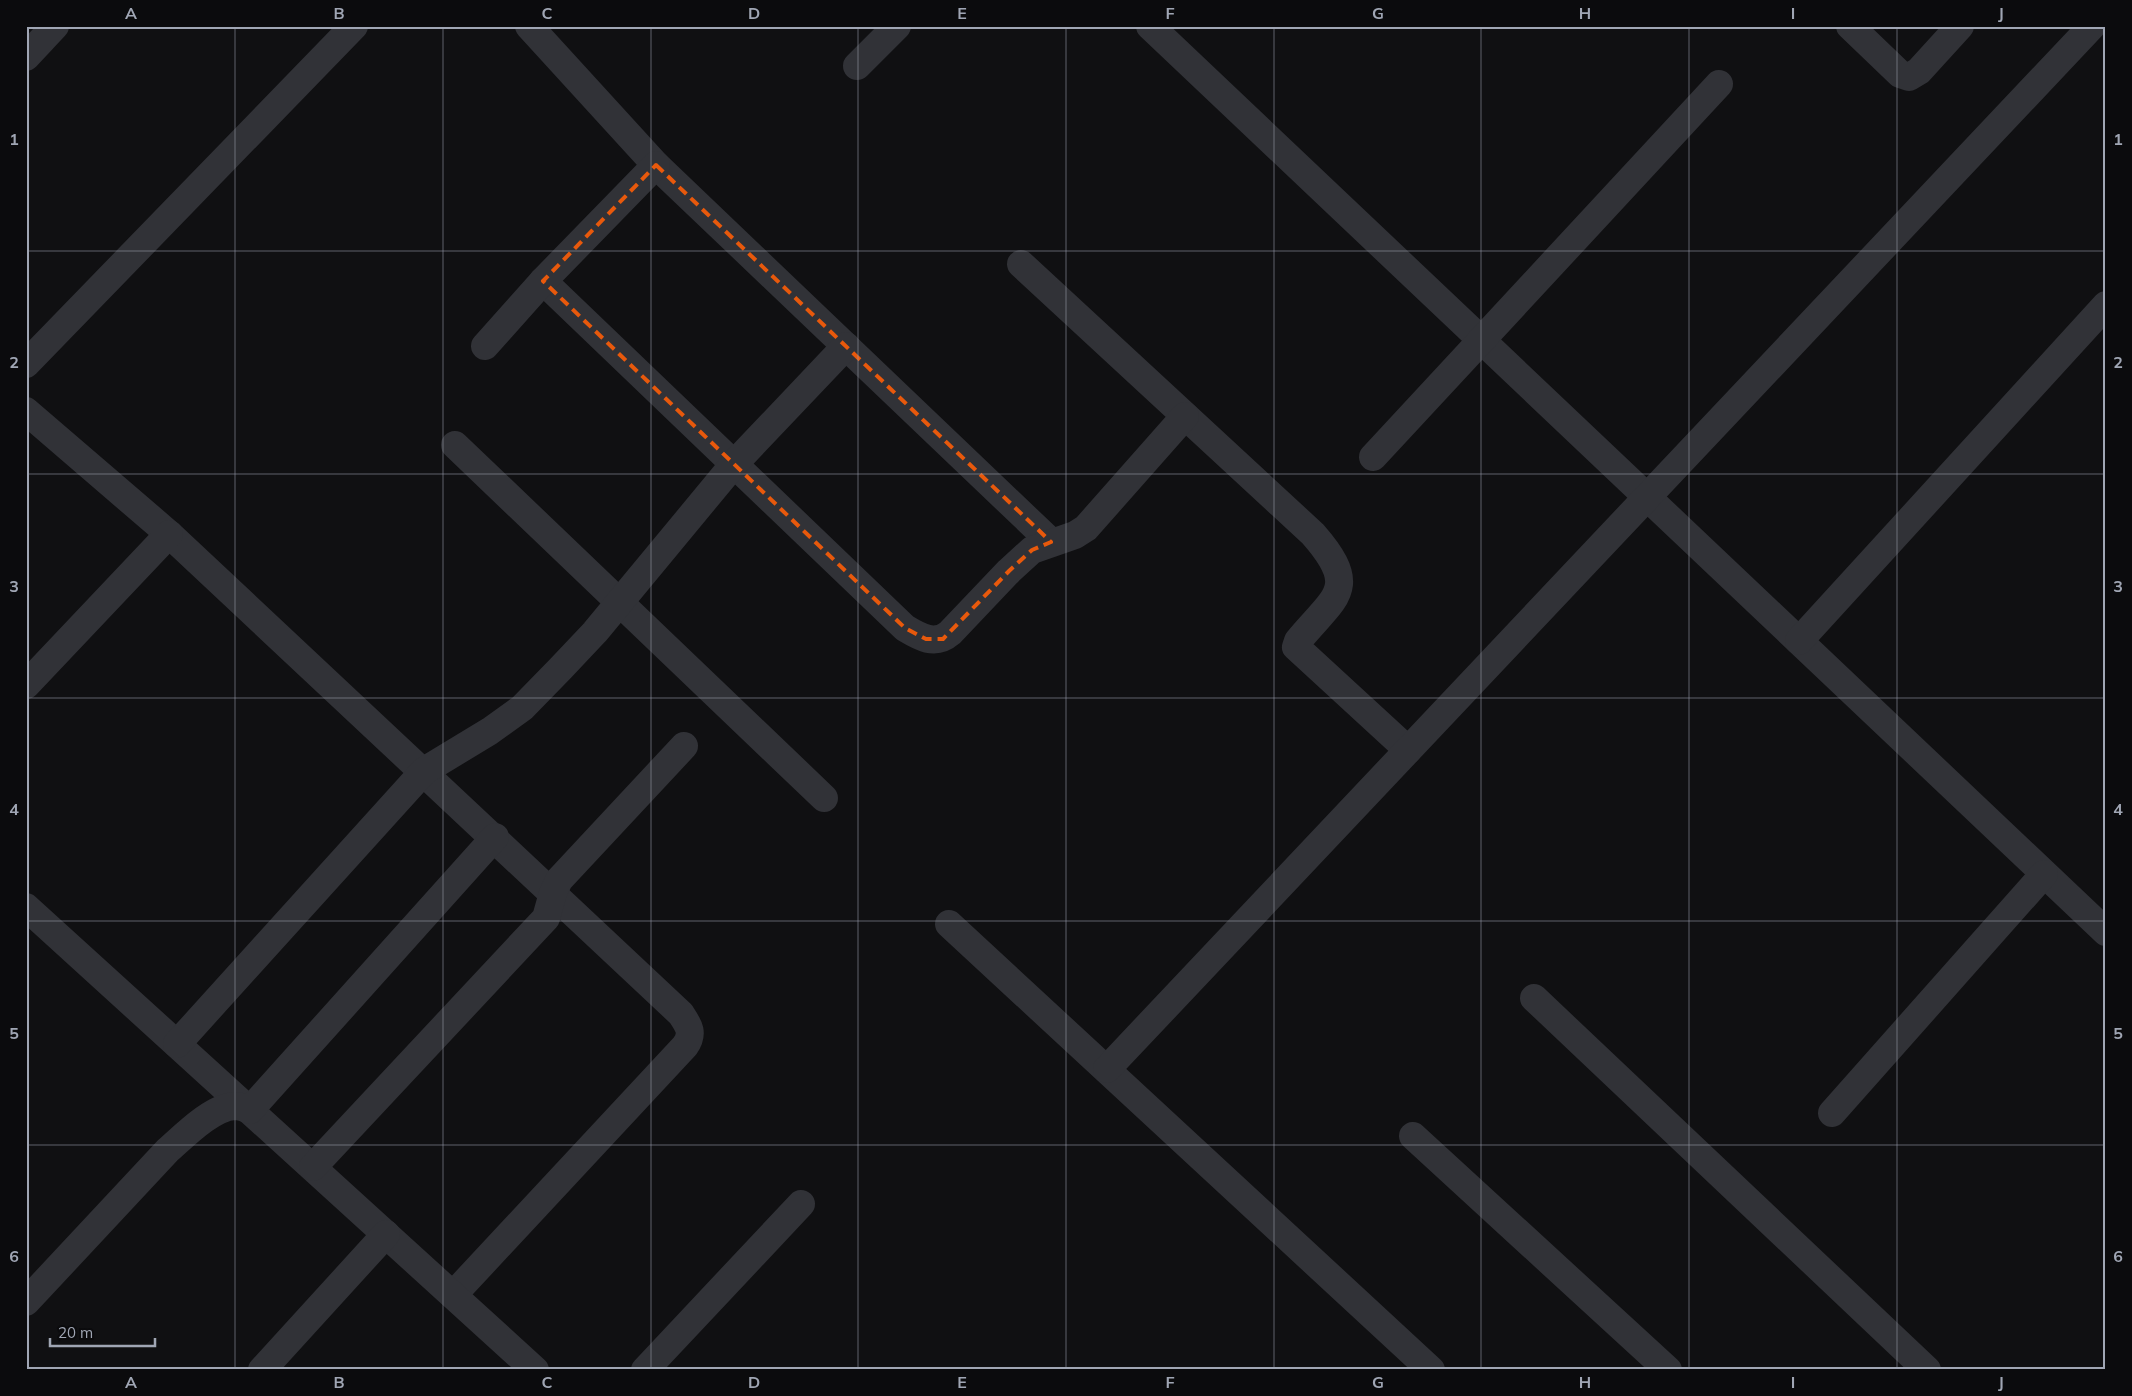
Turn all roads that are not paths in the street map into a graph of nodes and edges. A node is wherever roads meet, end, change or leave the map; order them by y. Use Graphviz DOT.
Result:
graph roads {
  1 [pos="55,26"];
  2 [pos="354,26"];
  3 [pos="529,26"];
  4 [pos="897,26"];
  5 [pos="1150,26"];
  6 [pos="1850,26"];
  7 [pos="1960,26"];
  8 [pos="2092,26"];
  9 [pos="26,57"];
  10 [pos="857,66"];
  11 [pos="1719,84"];
  12 [pos="656,165"];
  13 [pos="1021,264"];
  14 [pos="543,281"];
  15 [pos="2106,305"];
  16 [pos="1481,340"];
  17 [pos="485,346"];
  18 [pos="846,346"];
  19 [pos="26,364"];
  20 [pos="26,411"];
  21 [pos="1185,416"];
  22 [pos="455,445"];
  23 [pos="1373,457"];
  24 [pos="734,464"];
  25 [pos="1647,497"];
  26 [pos="169,534"];
  27 [pos="1051,542"];
  28 [pos="619,602"];
  29 [pos="1800,641"];
  30 [pos="26,685"];
  31 [pos="684,746"];
  32 [pos="1408,750"];
  33 [pos="424,771"];
  34 [pos="824,798"];
  35 [pos="494,837"];
  36 [pos="2044,874"];
  37 [pos="553,892"];
  38 [pos="26,907"];
  39 [pos="949,924"];
  40 [pos="2106,932"];
  41 [pos="1534,998"];
  42 [pos="177,1044"];
  43 [pos="1107,1069"];
  44 [pos="250,1110"];
  45 [pos="1832,1113"];
  46 [pos="1413,1136"];
  47 [pos="313,1167"];
  48 [pos="801,1204"];
  49 [pos="386,1234"];
  50 [pos="453,1296"];
  51 [pos="26,1302"];
  52 [pos="262,1370"];
  53 [pos="535,1370"];
  54 [pos="645,1370"];
  55 [pos="1431,1370"];
  56 [pos="1668,1370"];
  57 [pos="1927,1370"];
  1 -- 9 [label="street"];
  2 -- 19 [label="street"];
  3 -- 12 [label="street"];
  4 -- 10 [label="street"];
  5 -- 16 [label="street"];
  6 -- 7 [label="street"];
  8 -- 25 [label="street"];
  11 -- 16 [label="street"];
  12 -- 14 [label="street"];
  12 -- 18 [label="street"];
  13 -- 21 [label="street"];
  14 -- 17 [label="street"];
  14 -- 24 [label="street"];
  15 -- 29 [label="street"];
  16 -- 23 [label="street"];
  16 -- 25 [label="street"];
  18 -- 24 [label="street"];
  18 -- 27 [label="street"];
  20 -- 26 [label="street"];
  21 -- 27 [label="street"];
  21 -- 32 [label="street"];
  22 -- 28 [label="street"];
  24 -- 27 [label="street"];
  24 -- 28 [label="street"];
  25 -- 29 [label="street"];
  25 -- 32 [label="street"];
  26 -- 30 [label="street"];
  26 -- 33 [label="street"];
  28 -- 33 [label="street"];
  28 -- 34 [label="street"];
  29 -- 36 [label="street"];
  31 -- 37 [label="street"];
  32 -- 43 [label="street"];
  33 -- 35 [label="street"];
  33 -- 42 [label="street"];
  35 -- 37 [label="street"];
  35 -- 44 [label="street"];
  36 -- 40 [label="street"];
  36 -- 45 [label="street"];
  37 -- 47 [label="street"];
  37 -- 50 [label="street"];
  38 -- 42 [label="street"];
  39 -- 43 [label="street"];
  41 -- 57 [label="street"];
  42 -- 44 [label="street"];
  43 -- 55 [label="street"];
  44 -- 47 [label="street"];
  44 -- 51 [label="street"];
  46 -- 56 [label="street"];
  47 -- 49 [label="street"];
  48 -- 54 [label="street"];
  49 -- 50 [label="street"];
  49 -- 52 [label="street"];
  50 -- 53 [label="street"];
}
